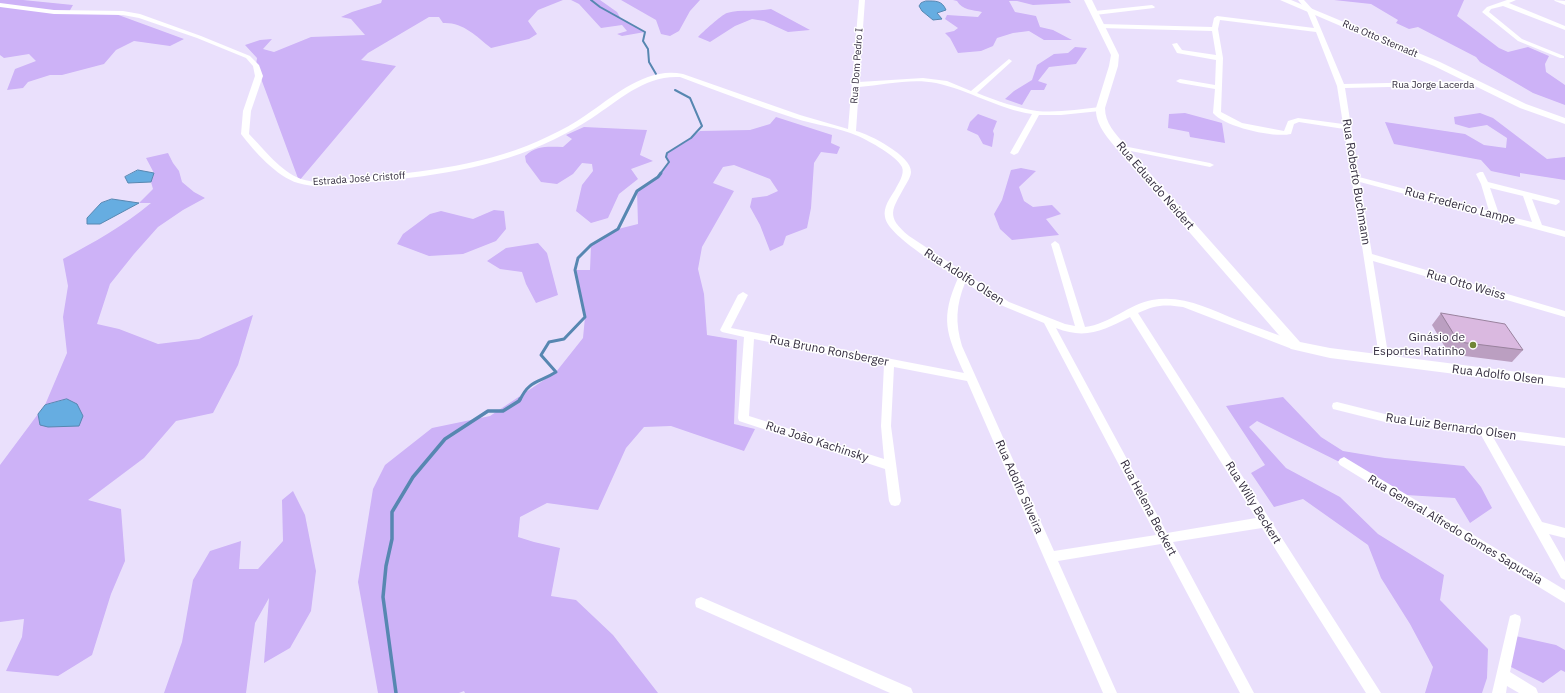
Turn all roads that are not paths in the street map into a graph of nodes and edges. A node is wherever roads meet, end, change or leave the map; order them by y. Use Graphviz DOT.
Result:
graph roads {
  1 [pos="862,0"];
  2 [pos="1088,0"];
  3 [pos="1284,0"];
  4 [pos="1301,0"];
  5 [pos="1513,0"];
  6 [pos="1557,0"];
  7 [pos="1565,3"];
  8 [pos="1502,4"];
  9 [pos="0,5"];
  10 [pos="1152,7"];
  11 [pos="1310,10"];
  12 [pos="1095,13"];
  13 [pos="1101,26"];
  14 [pos="1565,28"];
  15 [pos="1215,29"];
  16 [pos="1318,30"];
  17 [pos="1175,44"];
  18 [pos="1220,58"];
  19 [pos="1564,59"];
  20 [pos="1009,61"];
  21 [pos="688,78"];
  22 [pos="1180,81"];
  23 [pos="1475,83"];
  24 [pos="855,85"];
  25 [pos="1341,86"];
  26 [pos="1217,88"];
  27 [pos="973,93"];
  28 [pos="1100,109"];
  29 [pos="1037,113"];
  30 [pos="1565,121"];
  31 [pos="1347,127"];
  32 [pos="852,132"];
  33 [pos="1121,147"];
  34 [pos="1014,153"];
  35 [pos="1210,165"];
  36 [pos="1480,174"];
  37 [pos="1355,178"];
  38 [pos="1485,184"];
  39 [pos="1527,195"];
  40 [pos="1556,202"];
  41 [pos="1495,216"];
  42 [pos="1538,226"];
  43 [pos="1565,234"];
  44 [pos="1055,244"];
  45 [pos="1368,256"];
  46 [pos="963,278"];
  47 [pos="743,295"];
  48 [pos="1132,312"];
  49 [pos="1565,314"];
  50 [pos="1048,322"];
  51 [pos="1081,331"];
  52 [pos="749,335"];
  53 [pos="1296,346"];
  54 [pos="1384,360"];
  55 [pos="890,363"];
  56 [pos="971,378"];
  57 [pos="1565,383"];
  58 [pos="1338,406"];
  59 [pos="1484,431"];
  60 [pos="1565,442"];
  61 [pos="1344,462"];
  62 [pos="891,466"];
  63 [pos="895,501"];
  64 [pos="1265,522"];
  65 [pos="1537,526"];
  66 [pos="1565,532"];
  67 [pos="1164,538"];
  68 [pos="1051,557"];
  69 [pos="1565,574"];
  70 [pos="1565,597"];
  71 [pos="701,604"];
  72 [pos="1515,620"];
  73 [pos="1502,674"];
  74 [pos="906,693"];
  75 [pos="1110,693"];
  76 [pos="1247,693"];
  77 [pos="1374,693"];
  78 [pos="1499,693"];
  79 [pos="1531,693"];
  1 -- 24 [label="street, Rua Dom Pedro I"];
  2 -- 12 [label="main road"];
  3 -- 11 [label="main road, Rua Otto Sternadt"];
  4 -- 11 [label="street"];
  5 -- 8 [label="street"];
  6 -- 7 [label="street"];
  8 -- 14 [label="street"];
  8 -- 19 [label="street"];
  9 -- 21 [label="street, Estrada José Cristoff"];
  10 -- 12 [label="street"];
  11 -- 16 [label="street, Rua Roberto Buchmann"];
  11 -- 23 [label="main road, Rua Otto Sternadt"];
  12 -- 13 [label="main road"];
  13 -- 15 [label="street"];
  13 -- 28 [label="main road"];
  15 -- 16 [label="street"];
  15 -- 18 [label="street"];
  16 -- 25 [label="street, Rua Roberto Buchmann"];
  17 -- 18 [label="street"];
  18 -- 26 [label="street"];
  20 -- 27 [label="street"];
  21 -- 32 [label="street, Rua Adolfo Olsen"];
  22 -- 26 [label="street"];
  23 -- 25 [label="street, Rua Jorge Lacerda"];
  23 -- 30 [label="main road, Rua Jorge Lacerda"];
  24 -- 27 [label="street"];
  24 -- 32 [label="street, Rua Dom Pedro I"];
  25 -- 31 [label="street, Rua Roberto Buchmann"];
  26 -- 31 [label="street"];
  27 -- 29 [label="street"];
  28 -- 29 [label="street"];
  28 -- 33 [label="main road, Rua Eduardo Neidert"];
  29 -- 34 [label="street"];
  31 -- 37 [label="street, Rua Roberto Buchmann"];
  32 -- 46 [label="street, Rua Adolfo Olsen"];
  33 -- 35 [label="street"];
  33 -- 53 [label="main road, Rua Eduardo Neidert"];
  36 -- 38 [label="street"];
  37 -- 41 [label="street, Rua Frederico Lampe"];
  37 -- 45 [label="street, Rua Roberto Buchmann"];
  38 -- 39 [label="street"];
  38 -- 41 [label="street"];
  39 -- 40 [label="street"];
  39 -- 42 [label="street"];
  41 -- 42 [label="street, Rua Frederico Lampe"];
  42 -- 43 [label="street, Rua Frederico Lampe"];
  44 -- 51 [label="street"];
  45 -- 49 [label="street, Rua Otto Weiss"];
  45 -- 54 [label="street, Rua Roberto Buchmann"];
  46 -- 50 [label="street, Rua Adolfo Olsen"];
  46 -- 56 [label="street, Rua Adolfo Silveira"];
  47 -- 52 [label="street, Rua Bruno Ronsberger"];
  48 -- 51 [label="street, Rua Adolfo Olsen"];
  48 -- 53 [label="street, Rua Adolfo Olsen"];
  48 -- 64 [label="street, Rua Willy Beckert"];
  50 -- 51 [label="street, Rua Adolfo Olsen"];
  50 -- 67 [label="street, Rua Helena Beckert"];
  52 -- 55 [label="street, Rua Bruno Ronsberger"];
  52 -- 62 [label="street, Rua João Kachinsky"];
  53 -- 54 [label="main road, Rua Adolfo Olsen"];
  54 -- 57 [label="main road, Rua Adolfo Olsen"];
  55 -- 56 [label="street, Rua Bruno Ronsberger"];
  55 -- 62 [label="street"];
  56 -- 68 [label="street, Rua Adolfo Silveira"];
  58 -- 59 [label="street, Rua Luiz Bernardo Olsen"];
  59 -- 60 [label="street, Rua Luiz Bernardo Olsen"];
  59 -- 65 [label="street"];
  61 -- 70 [label="street, Rua General Alfredo Gomes Sapucaia"];
  62 -- 63 [label="street"];
  64 -- 67 [label="street"];
  64 -- 77 [label="street, Rua Willy Beckert"];
  65 -- 66 [label="street"];
  65 -- 69 [label="street"];
  67 -- 68 [label="street"];
  67 -- 76 [label="street, Rua Helena Beckert"];
  68 -- 75 [label="street, Rua Adolfo Silveira"];
  71 -- 74 [label="street"];
  72 -- 73 [label="street"];
  73 -- 78 [label="street"];
  73 -- 79 [label="street"];
}
